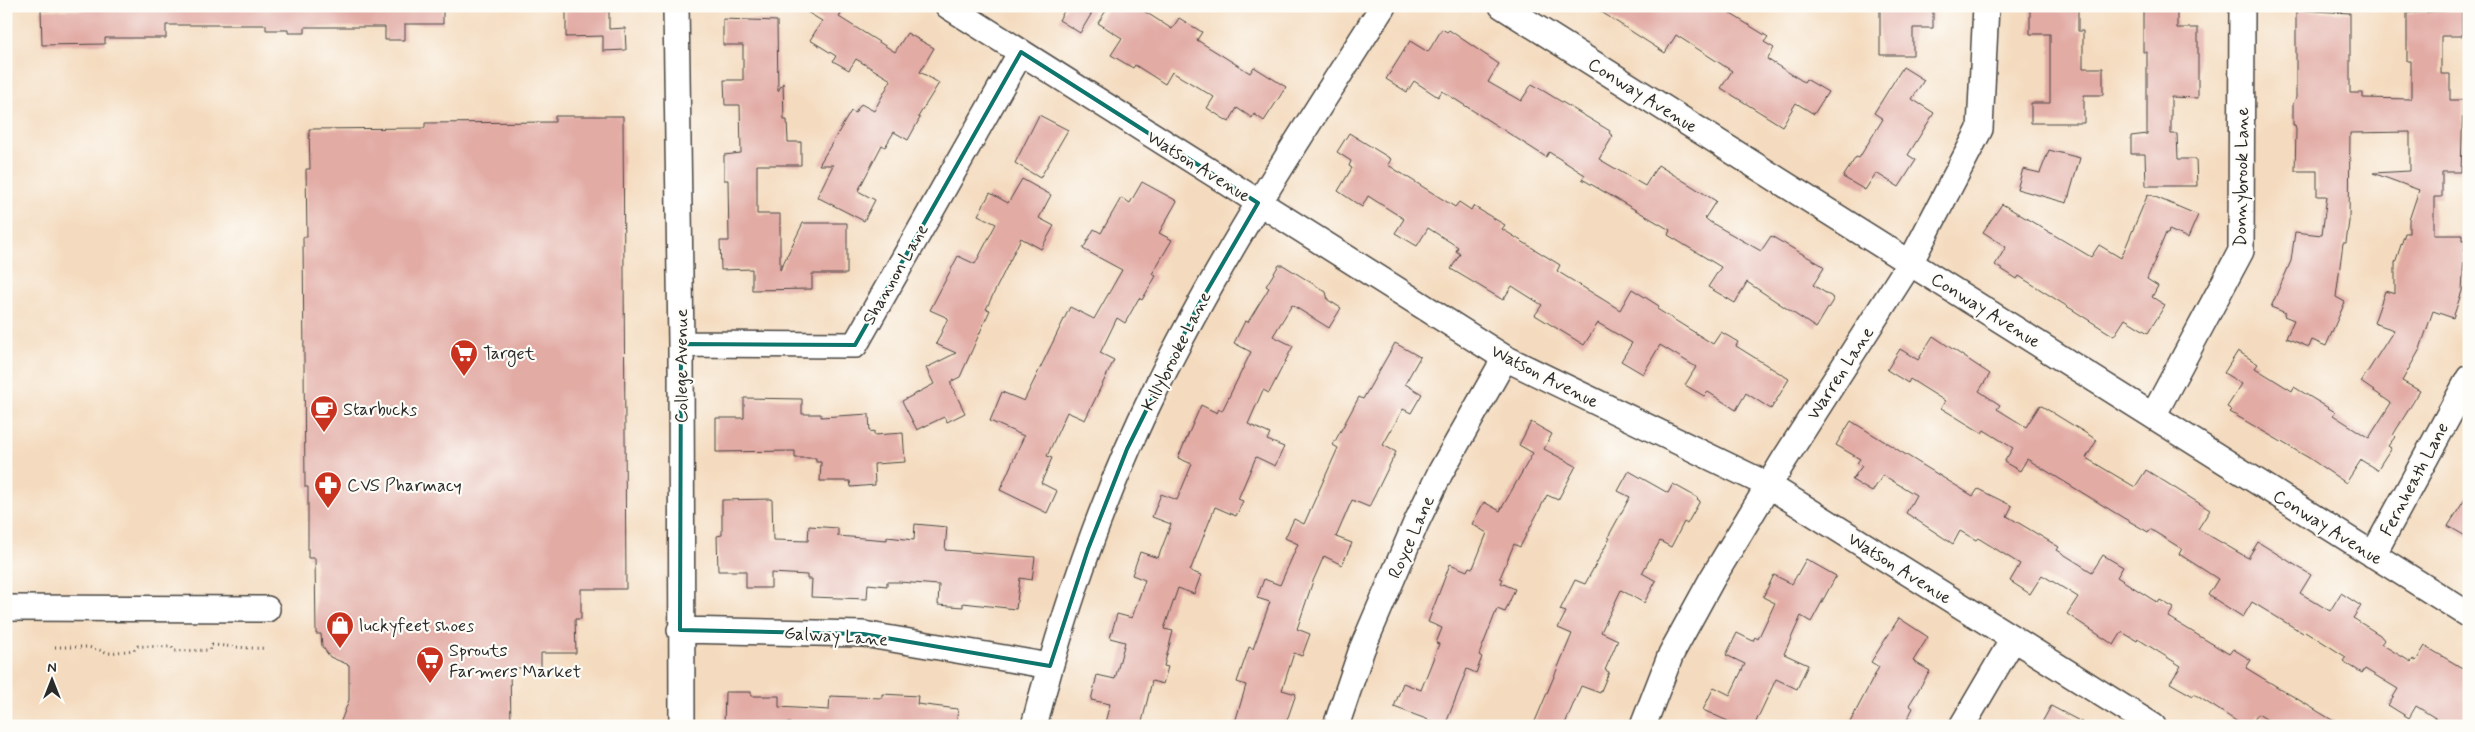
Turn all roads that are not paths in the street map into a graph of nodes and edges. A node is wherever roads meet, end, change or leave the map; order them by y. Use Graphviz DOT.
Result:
graph roads {
  1 [pos="676,6"];
  2 [pos="948,6"];
  3 [pos="1383,6"];
  4 [pos="1502,6"];
  5 [pos="1986,6"];
  6 [pos="2242,6"];
  7 [pos="1021,52"];
  8 [pos="1258,203"];
  9 [pos="1910,263"];
  10 [pos="681,344"];
  11 [pos="1505,358"];
  12 [pos="2469,378"];
  13 [pos="2153,416"];
  14 [pos="1768,486"];
  15 [pos="2373,555"];
  16 [pos="6,608"];
  17 [pos="267,610"];
  18 [pos="2469,615"];
  19 [pos="680,630"];
  20 [pos="2013,638"];
  21 [pos="1050,666"];
  22 [pos="682,726"];
  23 [pos="1034,726"];
  24 [pos="1336,726"];
  25 [pos="1643,726"];
  26 [pos="1962,726"];
  27 [pos="2153,726"];
  1 -- 10 [label="street, College Avenue"];
  2 -- 7 [label="street, Watson Avenue"];
  3 -- 8 [label="street, Killybrooke Lane"];
  4 -- 9 [label="street, Conway Avenue"];
  5 -- 9 [label="street, Warren Lane"];
  6 -- 13 [label="street, Donnybrook Lane"];
  7 -- 8 [label="street, Watson Avenue"];
  7 -- 10 [label="street, Shannon Lane"];
  8 -- 11 [label="street, Watson Avenue"];
  8 -- 21 [label="street, Killybrooke Lane"];
  9 -- 13 [label="street, Conway Avenue"];
  9 -- 14 [label="street, Warren Lane"];
  10 -- 19 [label="street, College Avenue"];
  11 -- 14 [label="street, Watson Avenue"];
  11 -- 24 [label="street, Royce Lane"];
  12 -- 15 [label="street, Fernheath Lane"];
  13 -- 15 [label="street, Conway Avenue"];
  14 -- 20 [label="street, Watson Avenue"];
  14 -- 25 [label="street, Warren Lane"];
  15 -- 18 [label="street, Conway Avenue"];
  16 -- 17 [label="street"];
  19 -- 21 [label="street, Galway Lane"];
  19 -- 22 [label="street, College Avenue"];
  20 -- 26 [label="street"];
  20 -- 27 [label="street, Watson Avenue"];
  21 -- 23 [label="street, Killybrooke Lane"];
}
